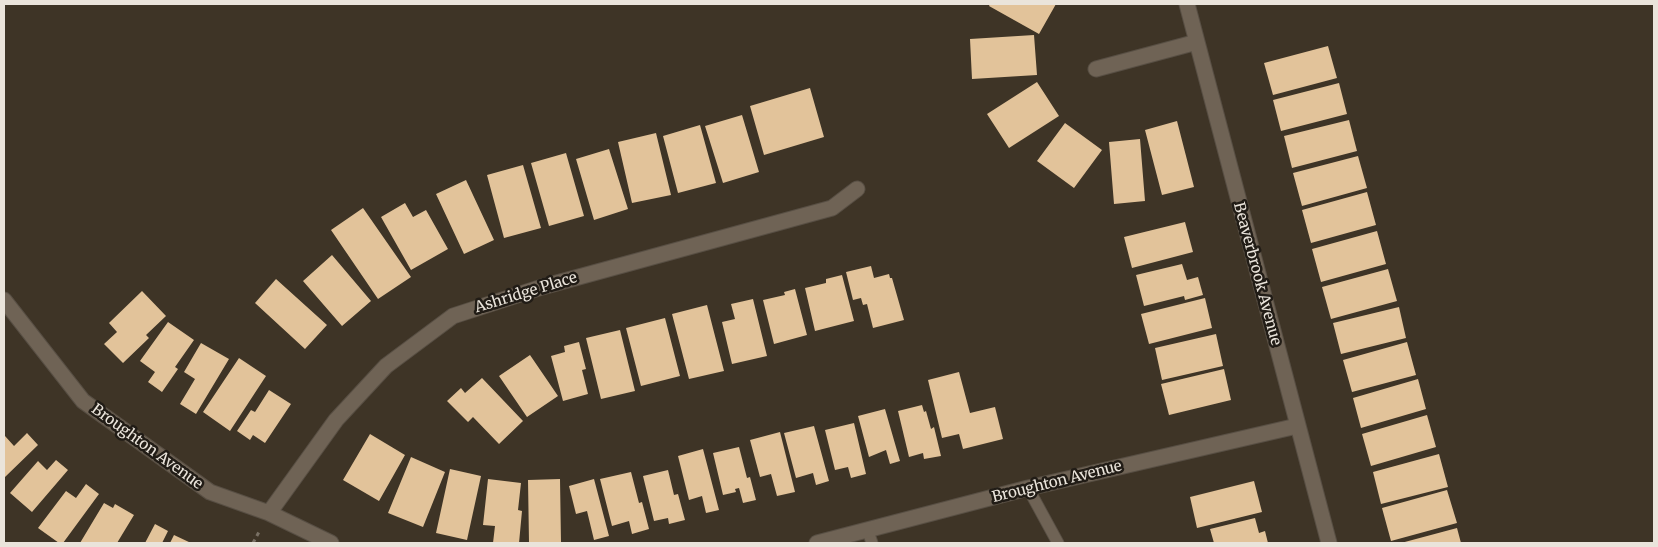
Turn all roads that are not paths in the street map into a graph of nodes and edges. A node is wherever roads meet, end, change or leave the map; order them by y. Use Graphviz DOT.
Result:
graph roads {
  1 [pos="1187,4"];
  2 [pos="1197,42"];
  3 [pos="1096,69"];
  4 [pos="857,189"];
  5 [pos="4,300"];
  6 [pos="1297,426"];
  7 [pos="1028,488"];
  8 [pos="269,513"];
  9 [pos="870,537"];
  10 [pos="330,543"];
  11 [pos="817,543"];
  12 [pos="1058,543"];
  13 [pos="1329,543"];
  1 -- 2 [label="street, Beaverbrook Avenue"];
  2 -- 3 [label="street"];
  2 -- 6 [label="street, Beaverbrook Avenue"];
  4 -- 8 [label="street, Ashridge Place"];
  5 -- 8 [label="street, Broughton Avenue"];
  6 -- 7 [label="street, Broughton Avenue"];
  6 -- 13 [label="street, Beaverbrook Avenue"];
  7 -- 9 [label="street, Broughton Avenue"];
  7 -- 12 [label="lane"];
  8 -- 10 [label="street, Broughton Avenue"];
  9 -- 11 [label="street, Broughton Avenue"];
}
